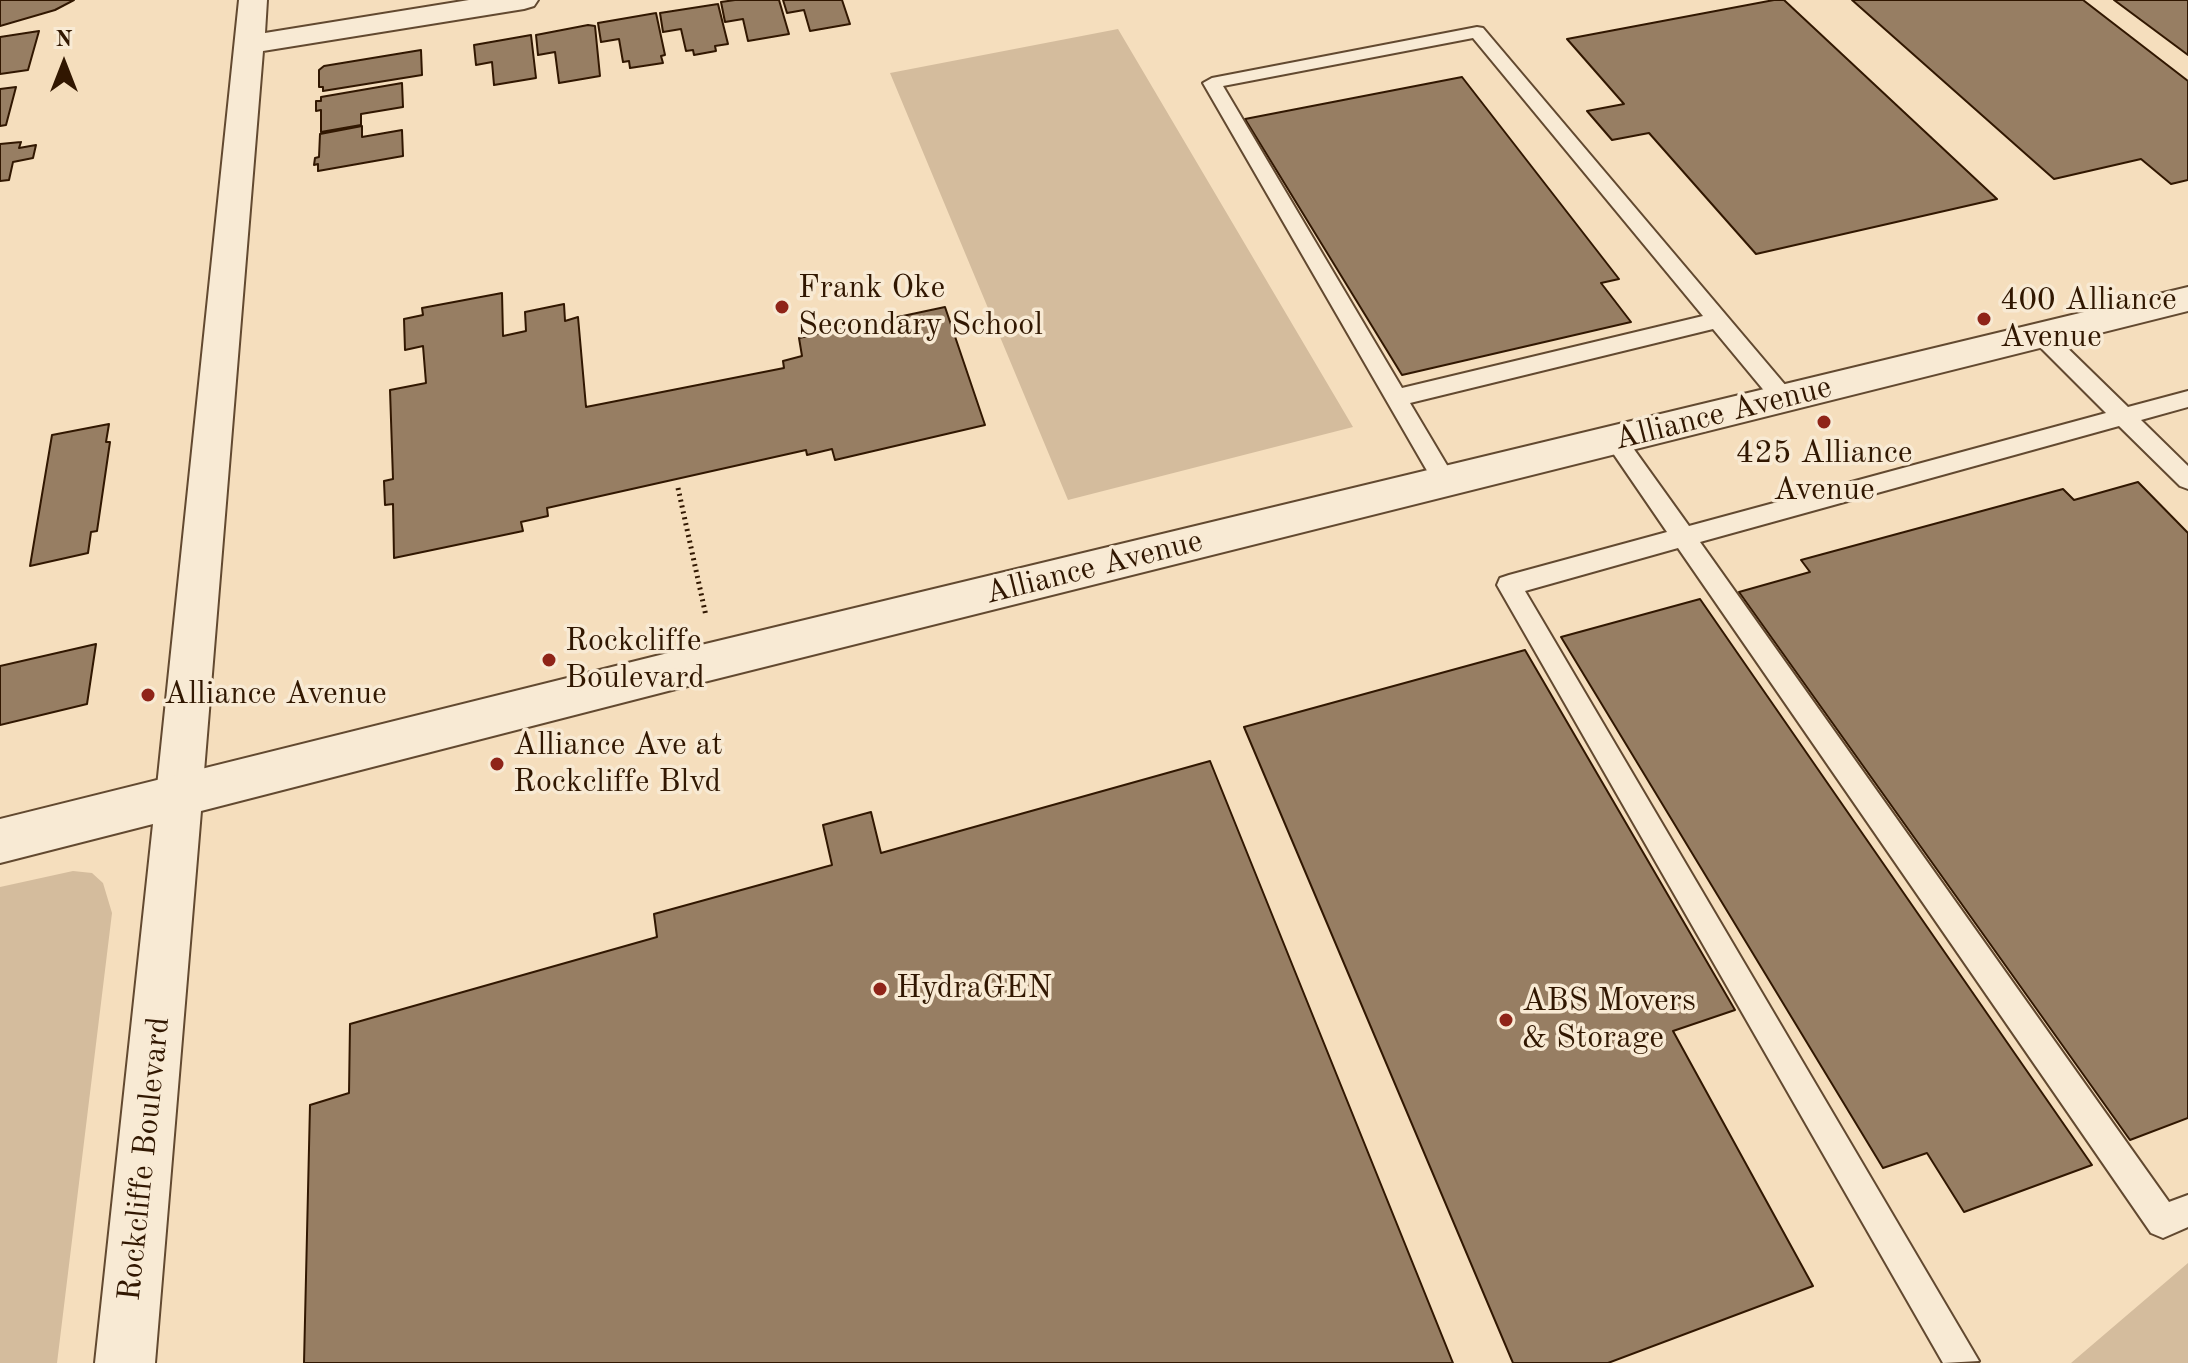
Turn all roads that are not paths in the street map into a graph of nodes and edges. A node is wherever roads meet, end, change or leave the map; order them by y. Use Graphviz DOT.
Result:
graph roads {
  1 [pos="253,0"];
  2 [pos="524,0"];
  3 [pos="249,44"];
  4 [pos="2188,299"];
  5 [pos="1719,320"];
  6 [pos="2041,335"];
  7 [pos="1396,398"];
  8 [pos="1784,399"];
  9 [pos="2188,399"];
  10 [pos="2123,417"];
  11 [pos="1615,440"];
  12 [pos="2188,480"];
  13 [pos="1445,482"];
  14 [pos="1683,537"];
  15 [pos="179,796"];
  16 [pos="0,841"];
  17 [pos="2188,1211"];
  18 [pos="125,1363"];
  19 [pos="1960,1363"];
  1 -- 3 [label="street, Rockcliffe Boulevard"];
  2 -- 3 [label="street"];
  3 -- 15 [label="street, Rockcliffe Boulevard"];
  4 -- 6 [label="street, Alliance Avenue"];
  5 -- 7 [label="lane"];
  5 -- 7 [label="lane"];
  5 -- 8 [label="lane"];
  6 -- 8 [label="street, Alliance Avenue"];
  6 -- 10 [label="lane"];
  7 -- 13 [label="lane"];
  8 -- 11 [label="street, Alliance Avenue"];
  9 -- 10 [label="lane"];
  10 -- 12 [label="lane"];
  10 -- 14 [label="lane"];
  11 -- 13 [label="street, Alliance Avenue"];
  11 -- 14 [label="lane"];
  13 -- 15 [label="street, Alliance Avenue"];
  14 -- 17 [label="lane"];
  14 -- 19 [label="lane"];
  15 -- 16 [label="street, Alliance Avenue"];
  15 -- 18 [label="street, Rockcliffe Boulevard"];
}
